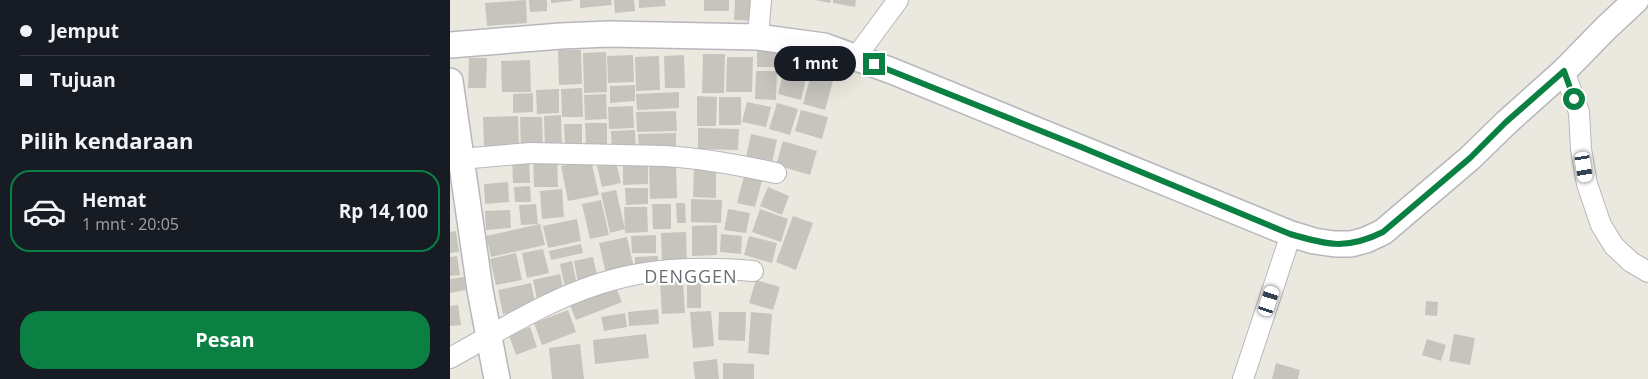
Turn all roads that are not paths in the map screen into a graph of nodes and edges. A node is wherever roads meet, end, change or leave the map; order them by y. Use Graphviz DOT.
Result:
graph roads {
  1 [pos="761,0"];
  2 [pos="898,0"];
  3 [pos="1636,0"];
  4 [pos="758,37"];
  5 [pos="450,45"];
  6 [pos="856,57"];
  7 [pos="1564,71"];
  8 [pos="450,81"];
  9 [pos="460,159"];
  10 [pos="776,173"];
  11 [pos="1290,234"];
  12 [pos="753,270"];
  13 [pos="1648,272"];
  14 [pos="489,336"];
  15 [pos="450,358"];
  16 [pos="497,379"];
  17 [pos="1243,379"];
  1 -- 4 [label="street"];
  2 -- 6 [label="street"];
  3 -- 7 [label="street"];
  4 -- 5 [label="street"];
  4 -- 6 [label="street"];
  6 -- 11 [label="street"];
  7 -- 11 [label="street"];
  7 -- 13 [label="street"];
  8 -- 9 [label="street"];
  9 -- 10 [label="street"];
  9 -- 14 [label="street"];
  11 -- 17 [label="street"];
  12 -- 14 [label="street"];
  14 -- 15 [label="street"];
  14 -- 16 [label="street"];
}
